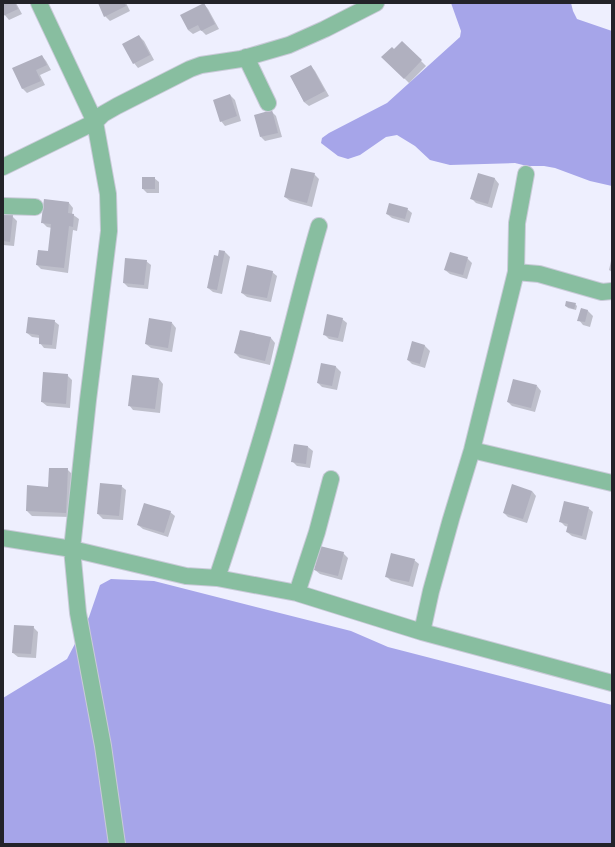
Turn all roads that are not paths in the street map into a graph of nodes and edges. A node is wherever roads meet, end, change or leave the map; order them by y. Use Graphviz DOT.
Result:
graph roads {
  1 [pos="39,3"];
  2 [pos="376,3"];
  3 [pos="246,57"];
  4 [pos="268,103"];
  5 [pos="95,122"];
  6 [pos="3,167"];
  7 [pos="526,174"];
  8 [pos="3,206"];
  9 [pos="35,207"];
  10 [pos="319,226"];
  11 [pos="516,272"];
  12 [pos="612,291"];
  13 [pos="472,450"];
  14 [pos="331,479"];
  15 [pos="612,483"];
  16 [pos="3,538"];
  17 [pos="72,549"];
  18 [pos="217,578"];
  19 [pos="297,593"];
  20 [pos="422,632"];
  21 [pos="612,683"];
  22 [pos="117,844"];
  1 -- 5 [label="street"];
  2 -- 3 [label="street"];
  3 -- 4 [label="street"];
  3 -- 5 [label="street"];
  5 -- 6 [label="street"];
  5 -- 17 [label="street"];
  7 -- 11 [label="street"];
  8 -- 9 [label="street"];
  10 -- 18 [label="street"];
  11 -- 12 [label="street"];
  11 -- 13 [label="street"];
  13 -- 15 [label="street"];
  13 -- 20 [label="street"];
  14 -- 19 [label="street"];
  16 -- 17 [label="street"];
  17 -- 18 [label="street"];
  17 -- 22 [label="street"];
  18 -- 19 [label="street"];
  19 -- 20 [label="street"];
  20 -- 21 [label="street"];
}
